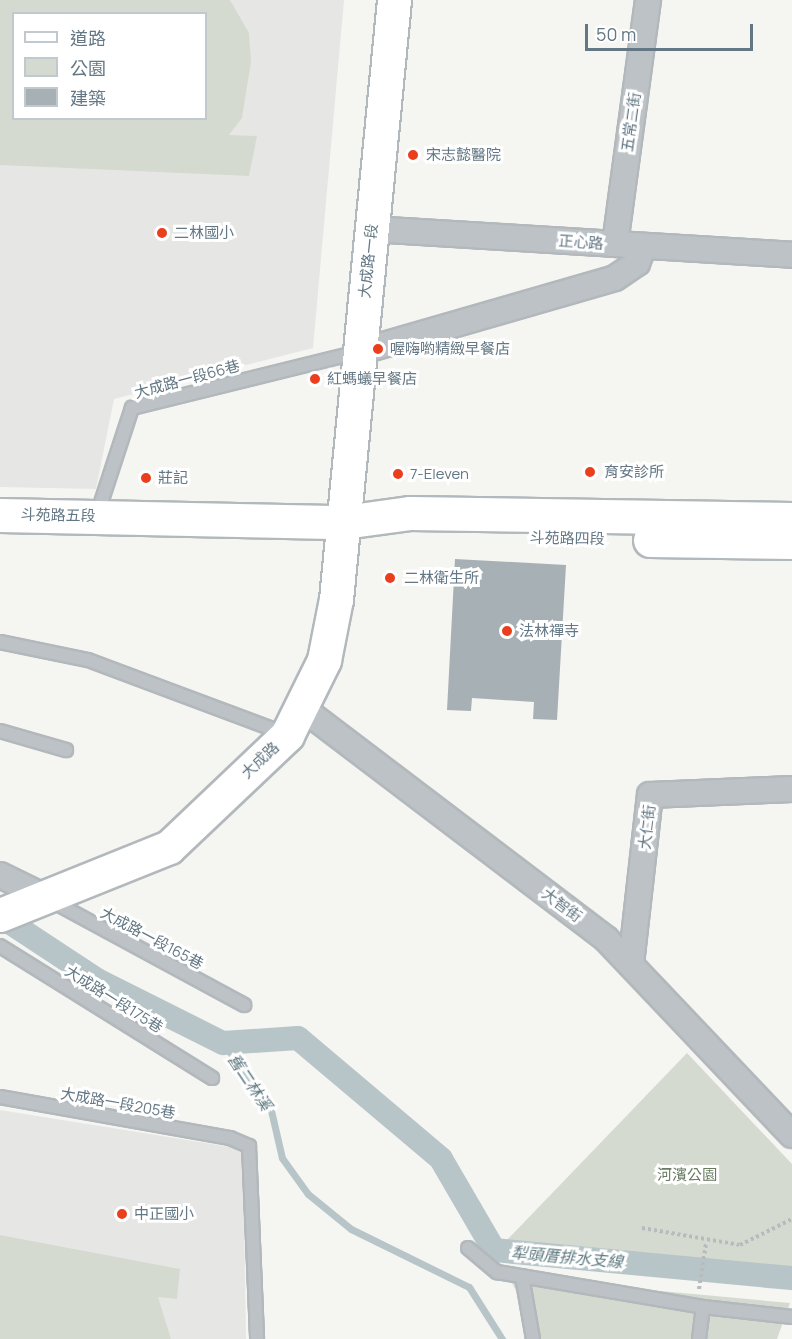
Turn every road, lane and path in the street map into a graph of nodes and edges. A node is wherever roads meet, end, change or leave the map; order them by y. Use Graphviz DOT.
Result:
graph roads {
  1 [pos="394,0"];
  2 [pos="648,0"];
  3 [pos="371,229"];
  4 [pos="615,244"];
  5 [pos="644,246"];
  6 [pos="792,255"];
  7 [pos="359,352"];
  8 [pos="0,515"];
  9 [pos="106,516"];
  10 [pos="792,519"];
  11 [pos="344,522"];
  12 [pos="792,542"];
  13 [pos="0,642"];
  14 [pos="294,722"];
  15 [pos="0,730"];
  16 [pos="66,750"];
  17 [pos="792,789"];
  18 [pos="0,875"];
  19 [pos="45,897"];
  20 [pos="0,915"];
  21 [pos="0,946"];
  22 [pos="631,964"];
  23 [pos="244,1005"];
  24 [pos="212,1078"];
  25 [pos="0,1097"];
  26 [pos="792,1135"];
  27 [pos="792,1219"];
  28 [pos="642,1228"];
  29 [pos="706,1243"];
  30 [pos="468,1248"];
  31 [pos="522,1276"];
  32 [pos="701,1283"];
  33 [pos="703,1307"];
  34 [pos="792,1317"];
  35 [pos="257,1339"];
  36 [pos="533,1339"];
  37 [pos="699,1339"];
  1 -- 3 [label="main road, 大成路一段"];
  2 -- 4 [label="street, 五常二街"];
  3 -- 4 [label="street, 正心路"];
  3 -- 7 [label="main road, 大成路一段"];
  4 -- 5 [label="street, 正心路"];
  5 -- 6 [label="street, 正心路"];
  5 -- 7 [label="street"];
  7 -- 9 [label="lane, 大成路一段66巷"];
  7 -- 11 [label="main road, 大成路一段"];
  8 -- 9 [label="main road, 斗苑路五段"];
  9 -- 11 [label="main road, 斗苑路四段"];
  10 -- 11 [label="main road, 斗苑路四段"];
  11 -- 12 [label="main road, 斗苑路四段"];
  11 -- 14 [label="main road, 大成路"];
  13 -- 14 [label="lane"];
  14 -- 19 [label="main road, 大成路"];
  14 -- 22 [label="street, 大智街"];
  15 -- 16 [label="lane"];
  17 -- 22 [label="street, 大仁街"];
  18 -- 19 [label="street"];
  19 -- 20 [label="main road, 大成路"];
  19 -- 23 [label="lane, 大成路一段165巷"];
  21 -- 24 [label="lane, 大成路一段175巷"];
  22 -- 26 [label="street, 大智街"];
  25 -- 35 [label="lane, 大成路一段205巷"];
  27 -- 29 [label="path"];
  28 -- 29 [label="path"];
  29 -- 32 [label="path"];
  30 -- 31 [label="lane"];
  31 -- 33 [label="lane"];
  31 -- 36 [label="lane"];
  33 -- 34 [label="lane"];
  33 -- 37 [label="lane"];
}
